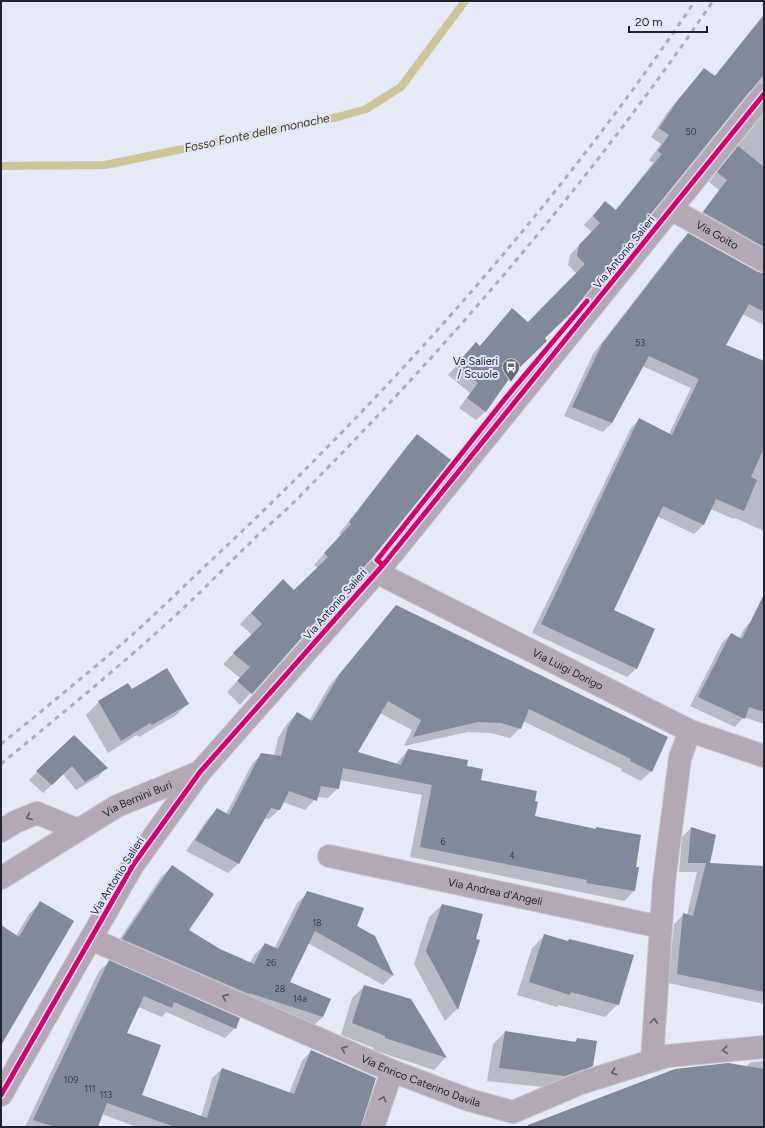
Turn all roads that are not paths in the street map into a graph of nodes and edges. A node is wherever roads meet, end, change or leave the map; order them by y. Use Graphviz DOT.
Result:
graph roads {
  1 [pos="764,94"];
  2 [pos="671,209"];
  3 [pos="764,260"];
  4 [pos="376,572"];
  5 [pos="690,731"];
  6 [pos="764,756"];
  7 [pos="200,772"];
  8 [pos="78,830"];
  9 [pos="1,831"];
  10 [pos="329,856"];
  11 [pos="1,878"];
  12 [pos="661,927"];
  13 [pos="90,939"];
  14 [pos="764,1047"];
  15 [pos="652,1060"];
  16 [pos="392,1070"];
  17 [pos="1,1095"];
  18 [pos="513,1120"];
  19 [pos="373,1127"];
  1 -- 2 [label="street, Via Antonio Salieri"];
  2 -- 3 [label="street, Via Goito"];
  2 -- 4 [label="street, Via Antonio Salieri"];
  4 -- 5 [label="street, Via Luigi Dorigo"];
  4 -- 7 [label="street, Via Antonio Salieri"];
  5 -- 6 [label="street, Via Luigi Dorigo"];
  5 -- 12 [label="street"];
  7 -- 8 [label="street, Via Bernini Buri"];
  7 -- 13 [label="street, Via Antonio Salieri"];
  8 -- 9 [label="street, one-way"];
  8 -- 11 [label="street, Via Bernini Buri"];
  10 -- 12 [label="street, Via Andrea d'Angeli"];
  15 -- 12 [label="street, one-way"];
  16 -- 13 [label="street, Via Enrico Caterino Davila, one-way"];
  13 -- 17 [label="street, Via Antonio Salieri"];
  14 -- 15 [label="street, Via Enrico Caterino Davila, one-way"];
  15 -- 18 [label="street, Via Enrico Caterino Davila, one-way"];
  16 -- 18 [label="street, Via Enrico Caterino Davila"];
  19 -- 16 [label="street, one-way"];
}
